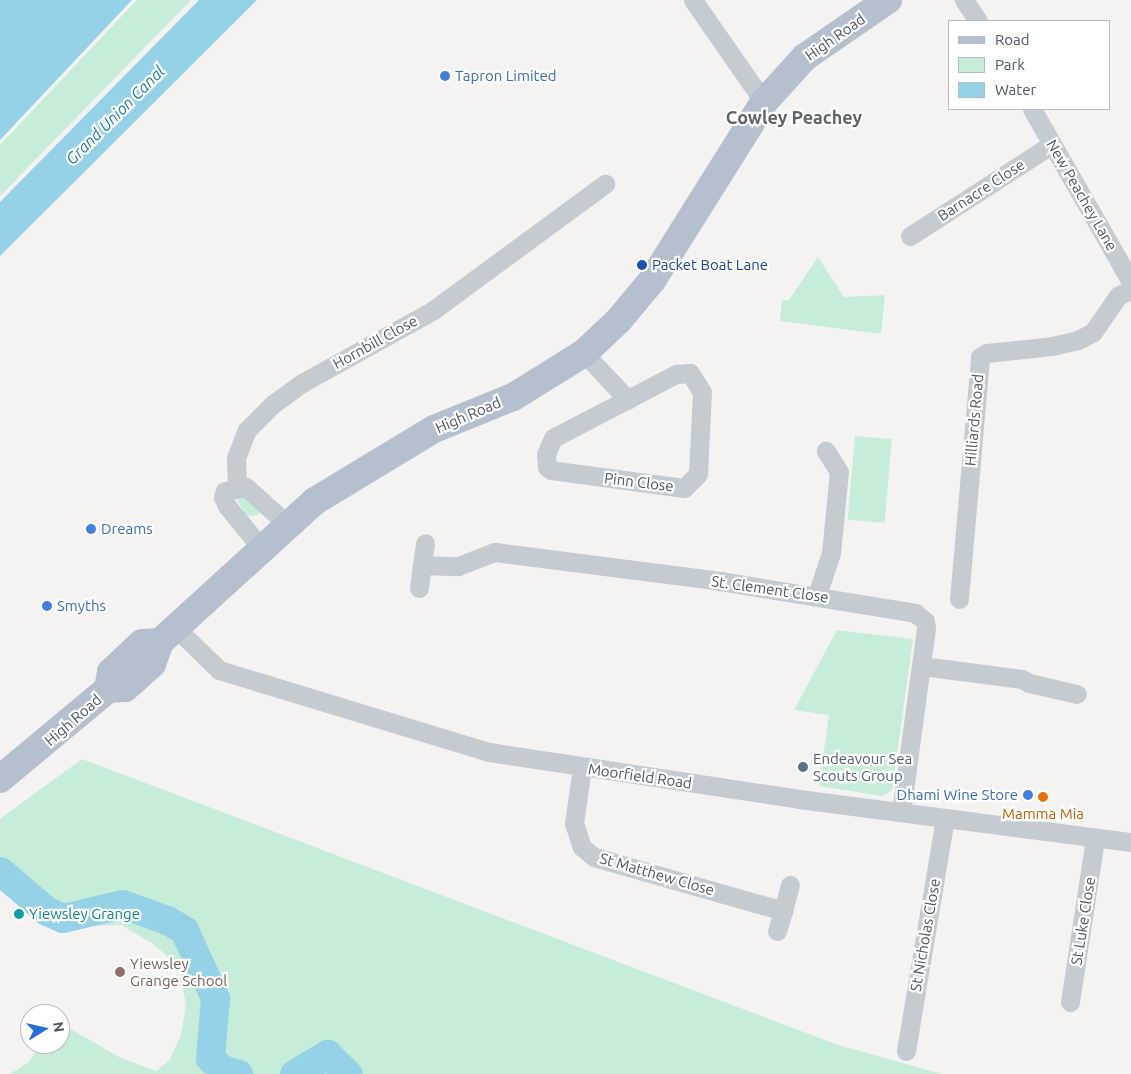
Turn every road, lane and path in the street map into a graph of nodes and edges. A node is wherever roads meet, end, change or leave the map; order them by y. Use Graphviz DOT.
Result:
graph roads {
  1 [pos="693,0"];
  2 [pos="888,0"];
  3 [pos="964,0"];
  4 [pos="977,20"];
  5 [pos="764,102"];
  6 [pos="1033,110"];
  7 [pos="1052,144"];
  8 [pos="605,184"];
  9 [pos="910,236"];
  10 [pos="1131,282"];
  11 [pos="1131,289"];
  12 [pos="584,353"];
  13 [pos="628,400"];
  14 [pos="826,451"];
  15 [pos="237,486"];
  16 [pos="288,524"];
  17 [pos="425,543"];
  18 [pos="262,549"];
  19 [pos="422,566"];
  20 [pos="419,588"];
  21 [pos="817,595"];
  22 [pos="959,599"];
  23 [pos="168,635"];
  24 [pos="922,666"];
  25 [pos="1078,694"];
  26 [pos="582,768"];
  27 [pos="0,779"];
  28 [pos="900,812"];
  29 [pos="945,819"];
  30 [pos="1095,839"];
  31 [pos="1131,842"];
  32 [pos="790,885"];
  33 [pos="783,910"];
  34 [pos="777,931"];
  35 [pos="1070,1002"];
  36 [pos="906,1050"];
  1 -- 5 [label="street"];
  2 -- 5 [label="main road, High Road"];
  3 -- 4 [label="street"];
  5 -- 12 [label="main road, High Road"];
  6 -- 7 [label="street, New Peachey Lane"];
  7 -- 9 [label="street, Barnacre Close"];
  7 -- 10 [label="street, New Peachey Lane"];
  8 -- 15 [label="street, Hornbill Close"];
  11 -- 22 [label="street, Hilliards Road"];
  12 -- 13 [label="street"];
  12 -- 16 [label="main road, High Road"];
  13 -- 13 [label="street, Pinn Close"];
  14 -- 21 [label="street"];
  15 -- 16 [label="street"];
  15 -- 18 [label="street"];
  16 -- 18 [label="main road, High Road"];
  17 -- 19 [label="street"];
  18 -- 23 [label="main road, High Road"];
  19 -- 20 [label="street"];
  19 -- 21 [label="street, St. Clement Close"];
  21 -- 24 [label="street, St. Clement Close"];
  23 -- 26 [label="street, Moorfield Road"];
  23 -- 27 [label="main road, High Road"];
  24 -- 25 [label="street"];
  24 -- 28 [label="street, St. Clement Close"];
  26 -- 28 [label="street, Moorfield Road"];
  26 -- 33 [label="street, St Matthew Close"];
  28 -- 29 [label="street, Moorfield Road"];
  29 -- 30 [label="street, Moorfield Road"];
  29 -- 36 [label="street, St Nicholas Close"];
  30 -- 31 [label="street, Moorfield Road"];
  30 -- 35 [label="street, St Luke Close"];
  32 -- 33 [label="street"];
  33 -- 34 [label="street"];
}
